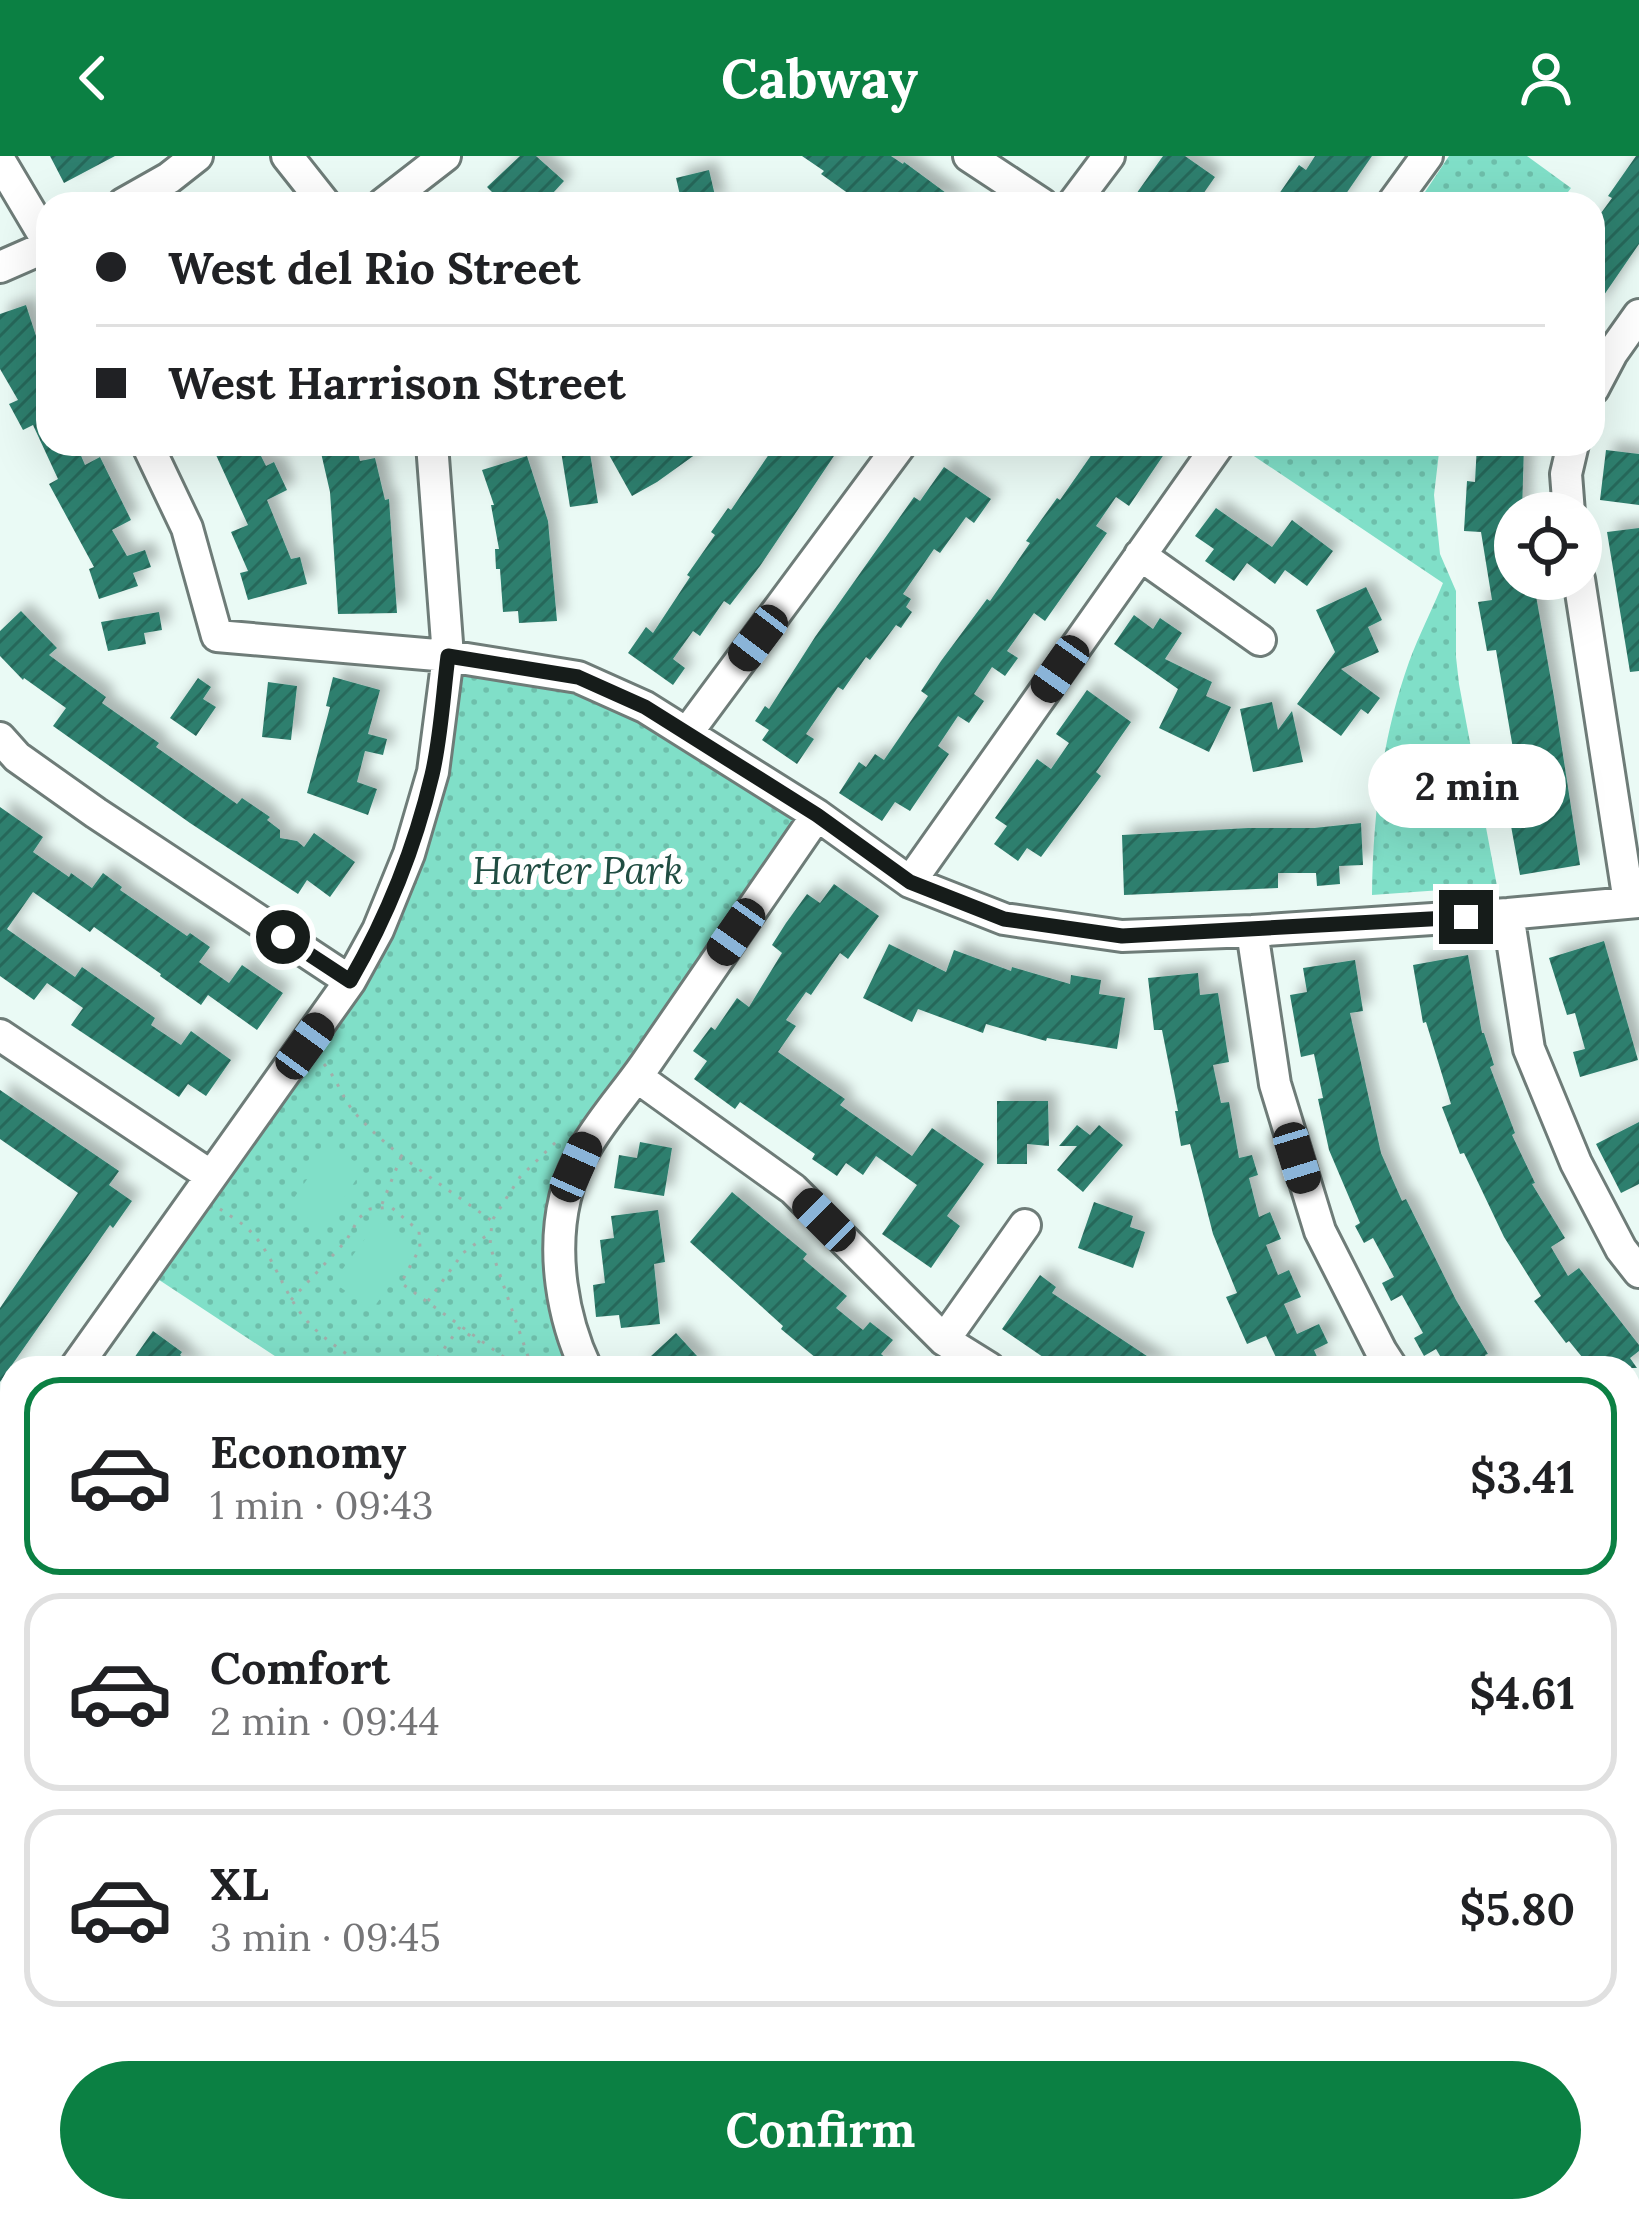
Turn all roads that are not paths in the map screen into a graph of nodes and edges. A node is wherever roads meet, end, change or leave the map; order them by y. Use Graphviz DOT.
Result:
graph roads {
  1 [pos="197,156"];
  2 [pos="287,156"];
  3 [pos="445,156"];
  4 [pos="969,156"];
  5 [pos="1109,156"];
  6 [pos="1427,156"];
  7 [pos="0,161"];
  8 [pos="144,192"];
  9 [pos="316,192"];
  10 [pos="398,192"];
  11 [pos="1024,192"];
  12 [pos="1082,192"];
  13 [pos="1401,192"];
  14 [pos="36,223"];
  15 [pos="36,250"];
  16 [pos="0,267"];
  17 [pos="1639,315"];
  18 [pos="1605,366"];
  19 [pos="153,456"];
  20 [pos="440,456"];
  21 [pos="892,456"];
  22 [pos="1210,456"];
  23 [pos="1570,456"];
  24 [pos="1568,492"];
  25 [pos="1140,555"];
  26 [pos="1583,600"];
  27 [pos="1260,640"];
  28 [pos="448,656"];
  29 [pos="687,733"];
  30 [pos="0,738"];
  31 [pos="817,815"];
  32 [pos="910,882"];
  33 [pos="1634,902"];
  34 [pos="1508,914"];
  35 [pos="1252,931"];
  36 [pos="350,981"];
  37 [pos="0,1035"];
  38 [pos="637,1077"];
  39 [pos="211,1176"];
  40 [pos="1025,1226"];
  41 [pos="1633,1253"];
  42 [pos="944,1340"];
  43 [pos="84,1356"];
  44 [pos="582,1356"];
  45 [pos="970,1356"];
  46 [pos="1384,1356"];
  1 -- 8 [label="street"];
  2 -- 9 [label="street"];
  3 -- 10 [label="street"];
  4 -- 11 [label="street"];
  5 -- 12 [label="street"];
  6 -- 13 [label="street"];
  7 -- 14 [label="street"];
  15 -- 16 [label="street"];
  17 -- 18 [label="street"];
  19 -- 28 [label="street"];
  20 -- 28 [label="street"];
  21 -- 29 [label="street"];
  22 -- 25 [label="street"];
  23 -- 24 [label="street"];
  25 -- 27 [label="street"];
  25 -- 32 [label="street"];
  26 -- 33 [label="street"];
  28 -- 29 [label="street"];
  28 -- 36 [label="street"];
  29 -- 31 [label="street"];
  30 -- 36 [label="street"];
  31 -- 32 [label="street"];
  31 -- 38 [label="street"];
  32 -- 35 [label="street"];
  33 -- 34 [label="street"];
  34 -- 35 [label="street"];
  34 -- 41 [label="street"];
  35 -- 46 [label="street"];
  36 -- 39 [label="street"];
  37 -- 39 [label="street"];
  38 -- 42 [label="street"];
  38 -- 44 [label="street"];
  39 -- 43 [label="street"];
  40 -- 42 [label="street"];
  42 -- 45 [label="street"];
}
